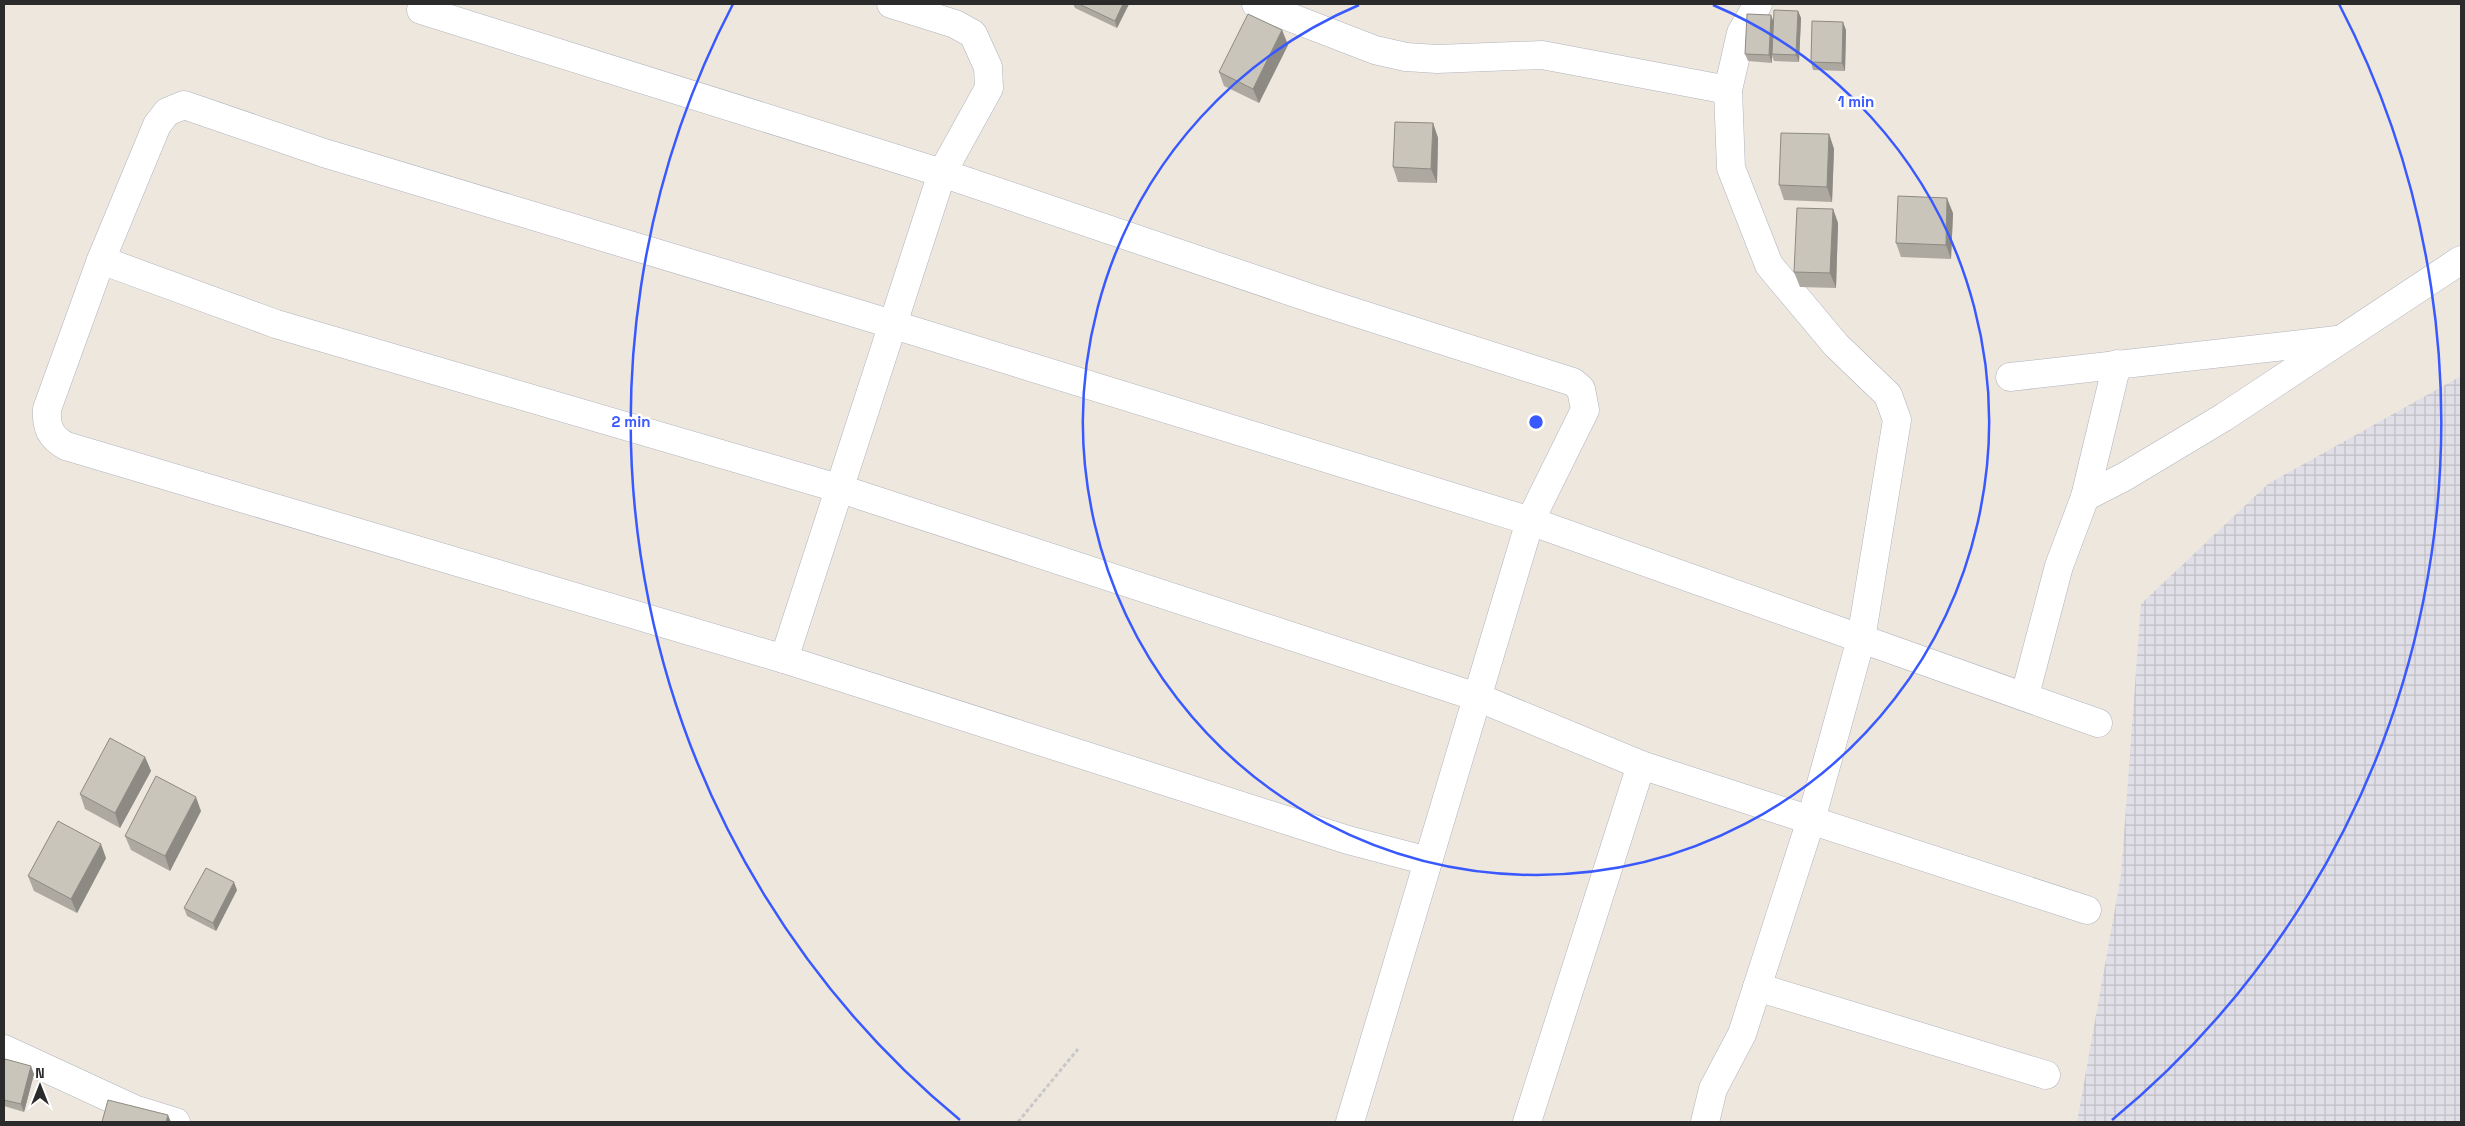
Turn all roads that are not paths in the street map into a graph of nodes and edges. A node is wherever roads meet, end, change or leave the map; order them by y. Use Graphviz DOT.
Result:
graph roads {
  1 [pos="891,4"];
  2 [pos="1256,4"];
  3 [pos="1758,4"];
  4 [pos="421,10"];
  5 [pos="1728,90"];
  6 [pos="942,173"];
  7 [pos="101,260"];
  8 [pos="2461,260"];
  9 [pos="892,326"];
  10 [pos="2341,339"];
  11 [pos="2117,364"];
  12 [pos="2010,377"];
  13 [pos="841,489"];
  14 [pos="2086,497"];
  15 [pos="1530,521"];
  16 [pos="1862,639"];
  17 [pos="784,660"];
  18 [pos="2025,695"];
  19 [pos="1477,697"];
  20 [pos="2098,723"];
  21 [pos="1641,764"];
  22 [pos="1811,820"];
  23 [pos="1428,861"];
  24 [pos="2087,910"];
  25 [pos="1757,987"];
  26 [pos="4,1049"];
  27 [pos="2046,1076"];
  28 [pos="176,1122"];
  29 [pos="1350,1122"];
  30 [pos="1527,1122"];
  31 [pos="1705,1122"];
  1 -- 6 [label="street"];
  2 -- 5 [label="street"];
  3 -- 5 [label="street"];
  4 -- 6 [label="street"];
  5 -- 16 [label="street"];
  6 -- 9 [label="street"];
  6 -- 15 [label="street"];
  7 -- 9 [label="street"];
  7 -- 13 [label="street"];
  7 -- 17 [label="street"];
  8 -- 10 [label="street"];
  9 -- 13 [label="street"];
  9 -- 15 [label="street"];
  10 -- 11 [label="street"];
  10 -- 14 [label="street"];
  11 -- 12 [label="street"];
  11 -- 14 [label="street"];
  13 -- 17 [label="street"];
  13 -- 19 [label="street"];
  14 -- 18 [label="street"];
  15 -- 16 [label="street"];
  15 -- 19 [label="street"];
  16 -- 18 [label="street"];
  16 -- 22 [label="street"];
  17 -- 23 [label="street"];
  18 -- 20 [label="street"];
  19 -- 21 [label="street"];
  19 -- 23 [label="street"];
  21 -- 22 [label="street"];
  21 -- 30 [label="street"];
  22 -- 24 [label="street"];
  22 -- 25 [label="street"];
  23 -- 29 [label="street"];
  25 -- 27 [label="street"];
  25 -- 31 [label="street"];
  26 -- 28 [label="street"];
}
